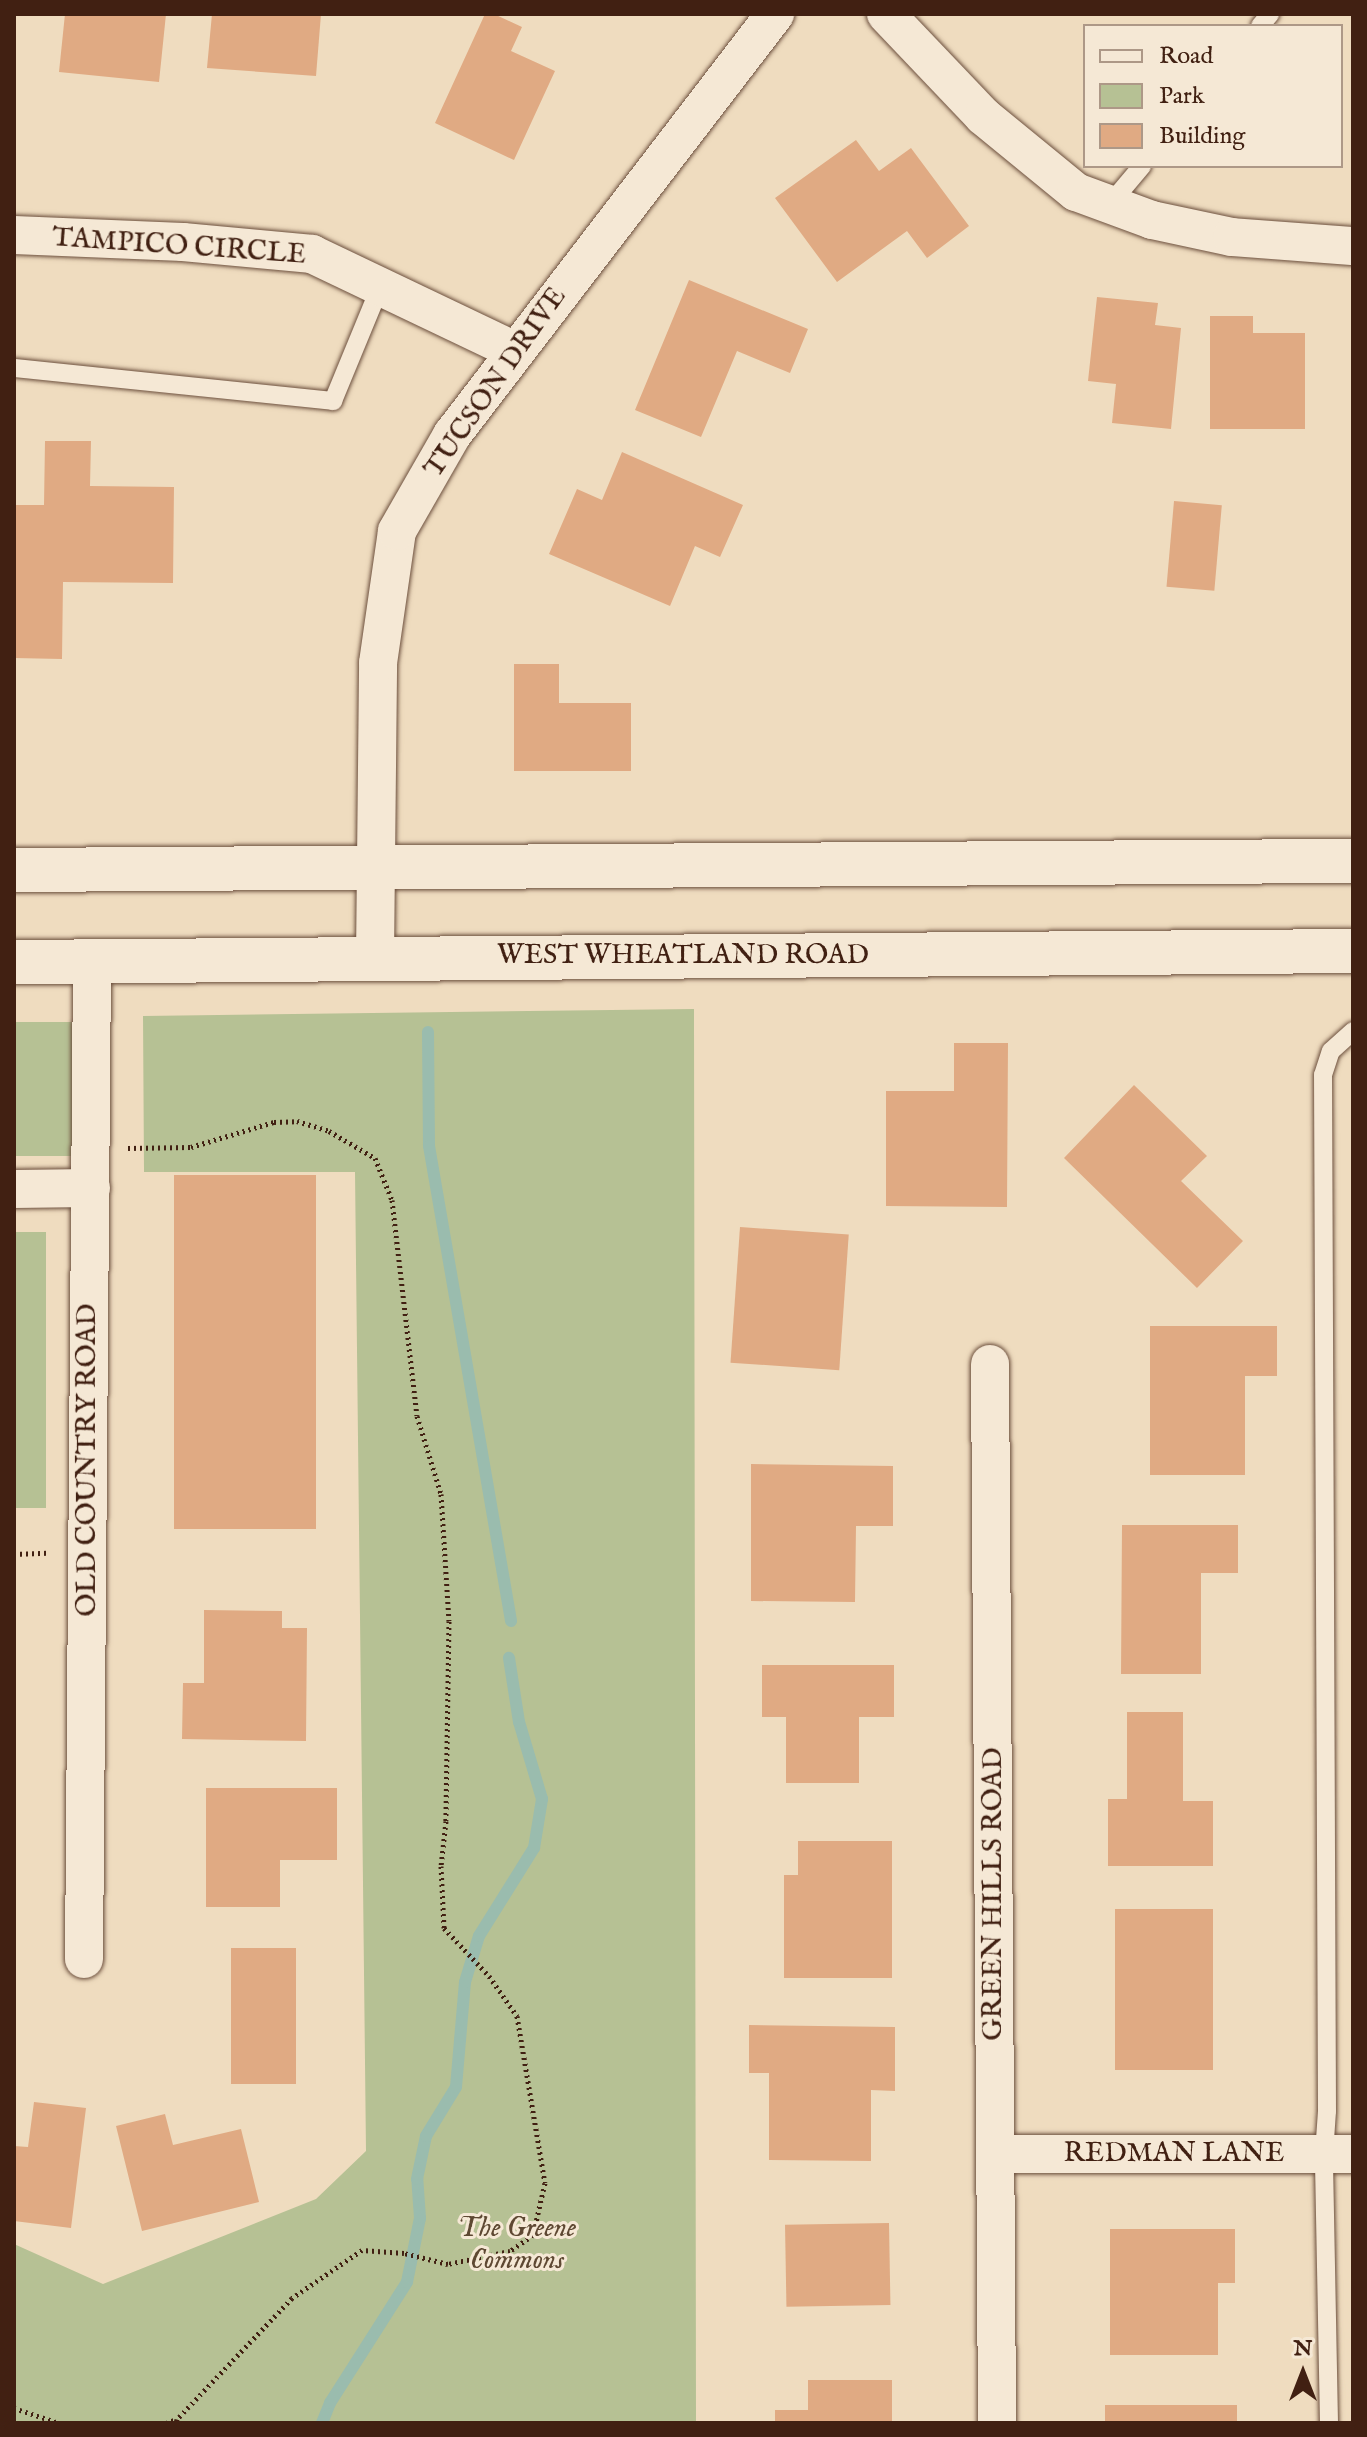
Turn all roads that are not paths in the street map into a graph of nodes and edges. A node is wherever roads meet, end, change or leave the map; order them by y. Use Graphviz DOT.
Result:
graph roads {
  1 [pos="775,14"];
  2 [pos="886,14"];
  3 [pos="1140,168"];
  4 [pos="1110,204"];
  5 [pos="14,235"];
  6 [pos="1353,246"];
  7 [pos="380,287"];
  8 [pos="515,351"];
  9 [pos="14,368"];
  10 [pos="1353,861"];
  11 [pos="376,867"];
  12 [pos="14,870"];
  13 [pos="1353,951"];
  14 [pos="375,958"];
  15 [pos="92,961"];
  16 [pos="14,962"];
  17 [pos="1353,1031"];
  18 [pos="91,1188"];
  19 [pos="14,1189"];
  20 [pos="990,1364"];
  21 [pos="84,1959"];
  22 [pos="996,2154"];
  23 [pos="1338,2154"];
  24 [pos="997,2423"];
  25 [pos="1329,2423"];
  1 -- 8 [label="street, TUCSON DRIVE"];
  2 -- 4 [label="street"];
  3 -- 4 [label="lane"];
  4 -- 6 [label="street"];
  5 -- 7 [label="street, TAMPICO CIRCLE"];
  7 -- 8 [label="street, TAMPICO CIRCLE"];
  7 -- 9 [label="lane"];
  8 -- 11 [label="street, TUCSON DRIVE"];
  10 -- 11 [label="main road"];
  11 -- 12 [label="main road"];
  11 -- 14 [label="street, TUCSON DRIVE"];
  13 -- 14 [label="main road, WEST WHEATLAND ROAD"];
  14 -- 15 [label="main road, WEST WHEATLAND ROAD"];
  15 -- 16 [label="main road, WEST WHEATLAND ROAD"];
  15 -- 18 [label="street, OLD COUNTRY ROAD"];
  17 -- 23 [label="lane"];
  18 -- 19 [label="street"];
  18 -- 21 [label="street, OLD COUNTRY ROAD"];
  20 -- 22 [label="street, GREEN HILLS ROAD"];
  22 -- 23 [label="street, REDMAN LANE"];
  22 -- 24 [label="street, GREEN HILLS ROAD"];
  23 -- 25 [label="lane"];
}
